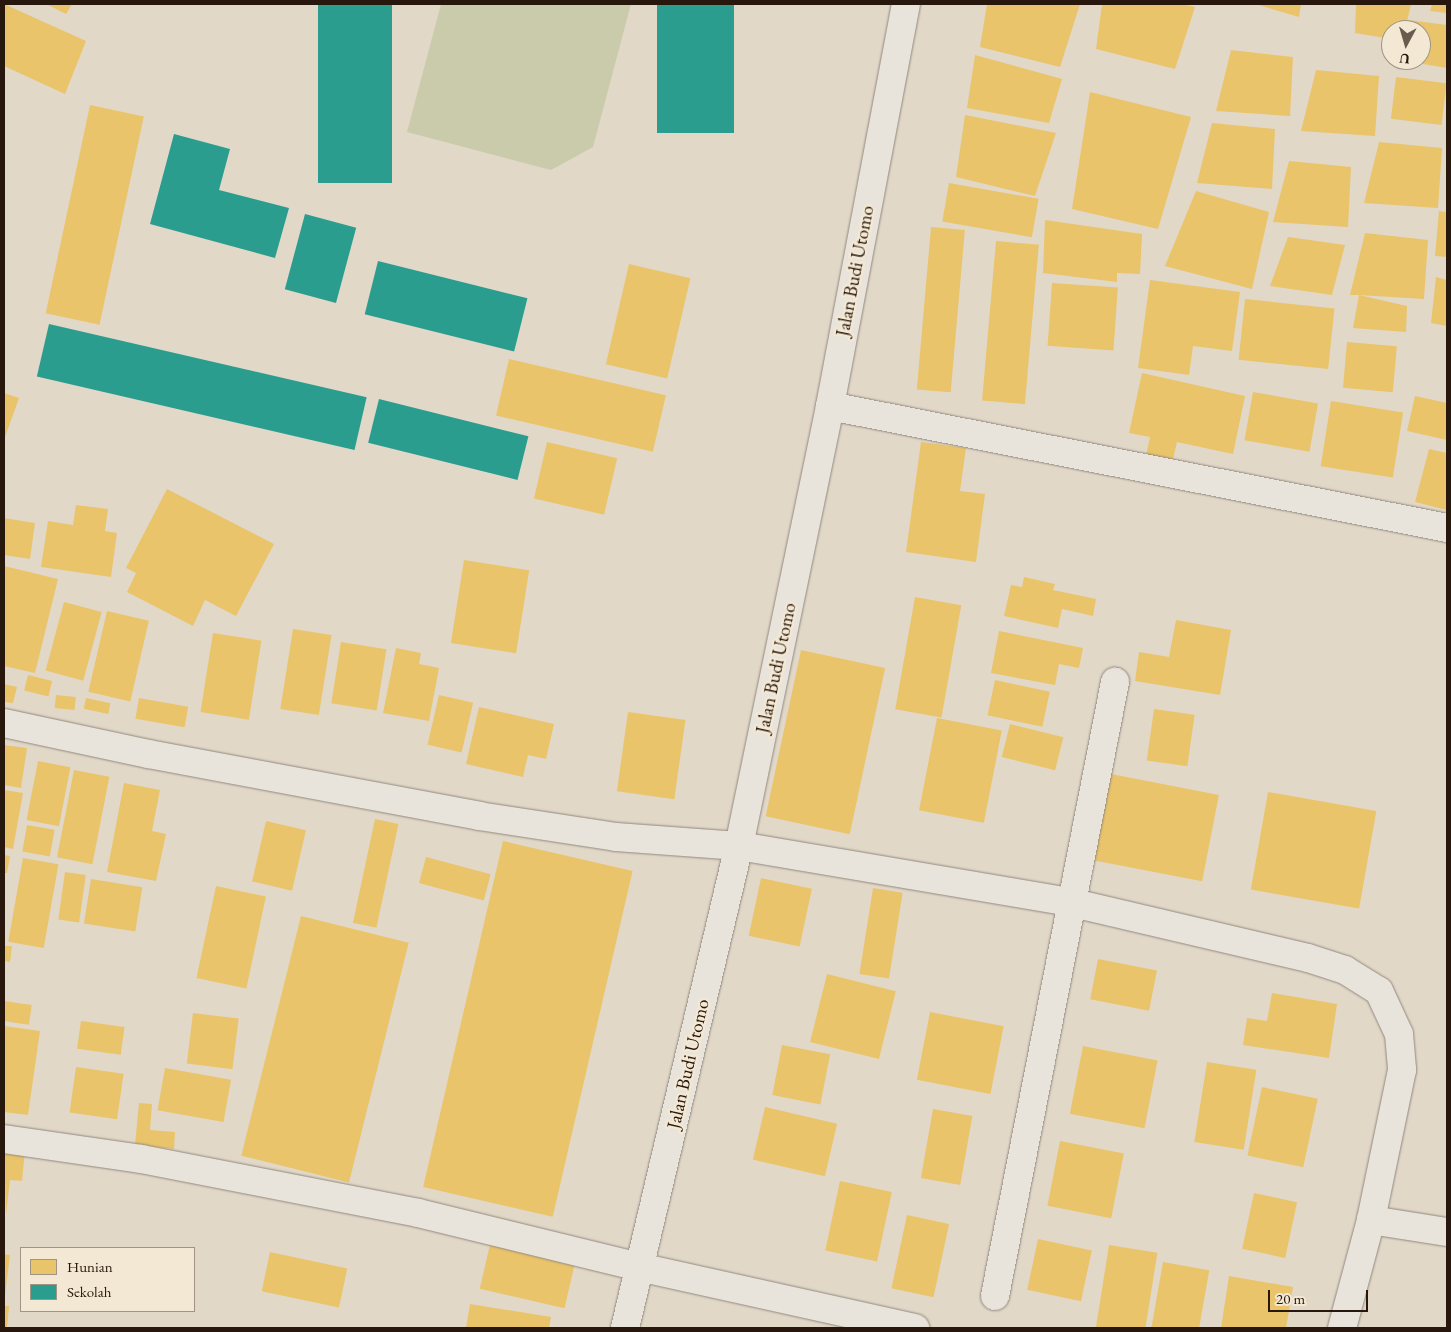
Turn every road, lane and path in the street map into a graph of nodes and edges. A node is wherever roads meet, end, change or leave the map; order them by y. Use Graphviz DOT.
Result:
graph roads {
  1 [pos="906,4"];
  2 [pos="830,406"];
  3 [pos="1447,528"];
  4 [pos="1115,682"];
  5 [pos="4,723"];
  6 [pos="739,846"];
  7 [pos="1069,902"];
  8 [pos="4,1140"];
  9 [pos="1371,1220"];
  10 [pos="1447,1232"];
  11 [pos="640,1267"];
  12 [pos="995,1296"];
  13 [pos="625,1328"];
  14 [pos="915,1328"];
  15 [pos="1342,1328"];
  1 -- 2 [label="street, Jalan Budi Utomo"];
  2 -- 3 [label="street"];
  2 -- 6 [label="street, Jalan Budi Utomo"];
  4 -- 7 [label="street"];
  5 -- 6 [label="street"];
  6 -- 7 [label="street"];
  6 -- 11 [label="street, Jalan Budi Utomo"];
  7 -- 9 [label="street"];
  7 -- 12 [label="street"];
  8 -- 11 [label="street"];
  9 -- 10 [label="street"];
  9 -- 15 [label="street"];
  11 -- 13 [label="street, Jalan Budi Utomo"];
  11 -- 14 [label="street"];
}
